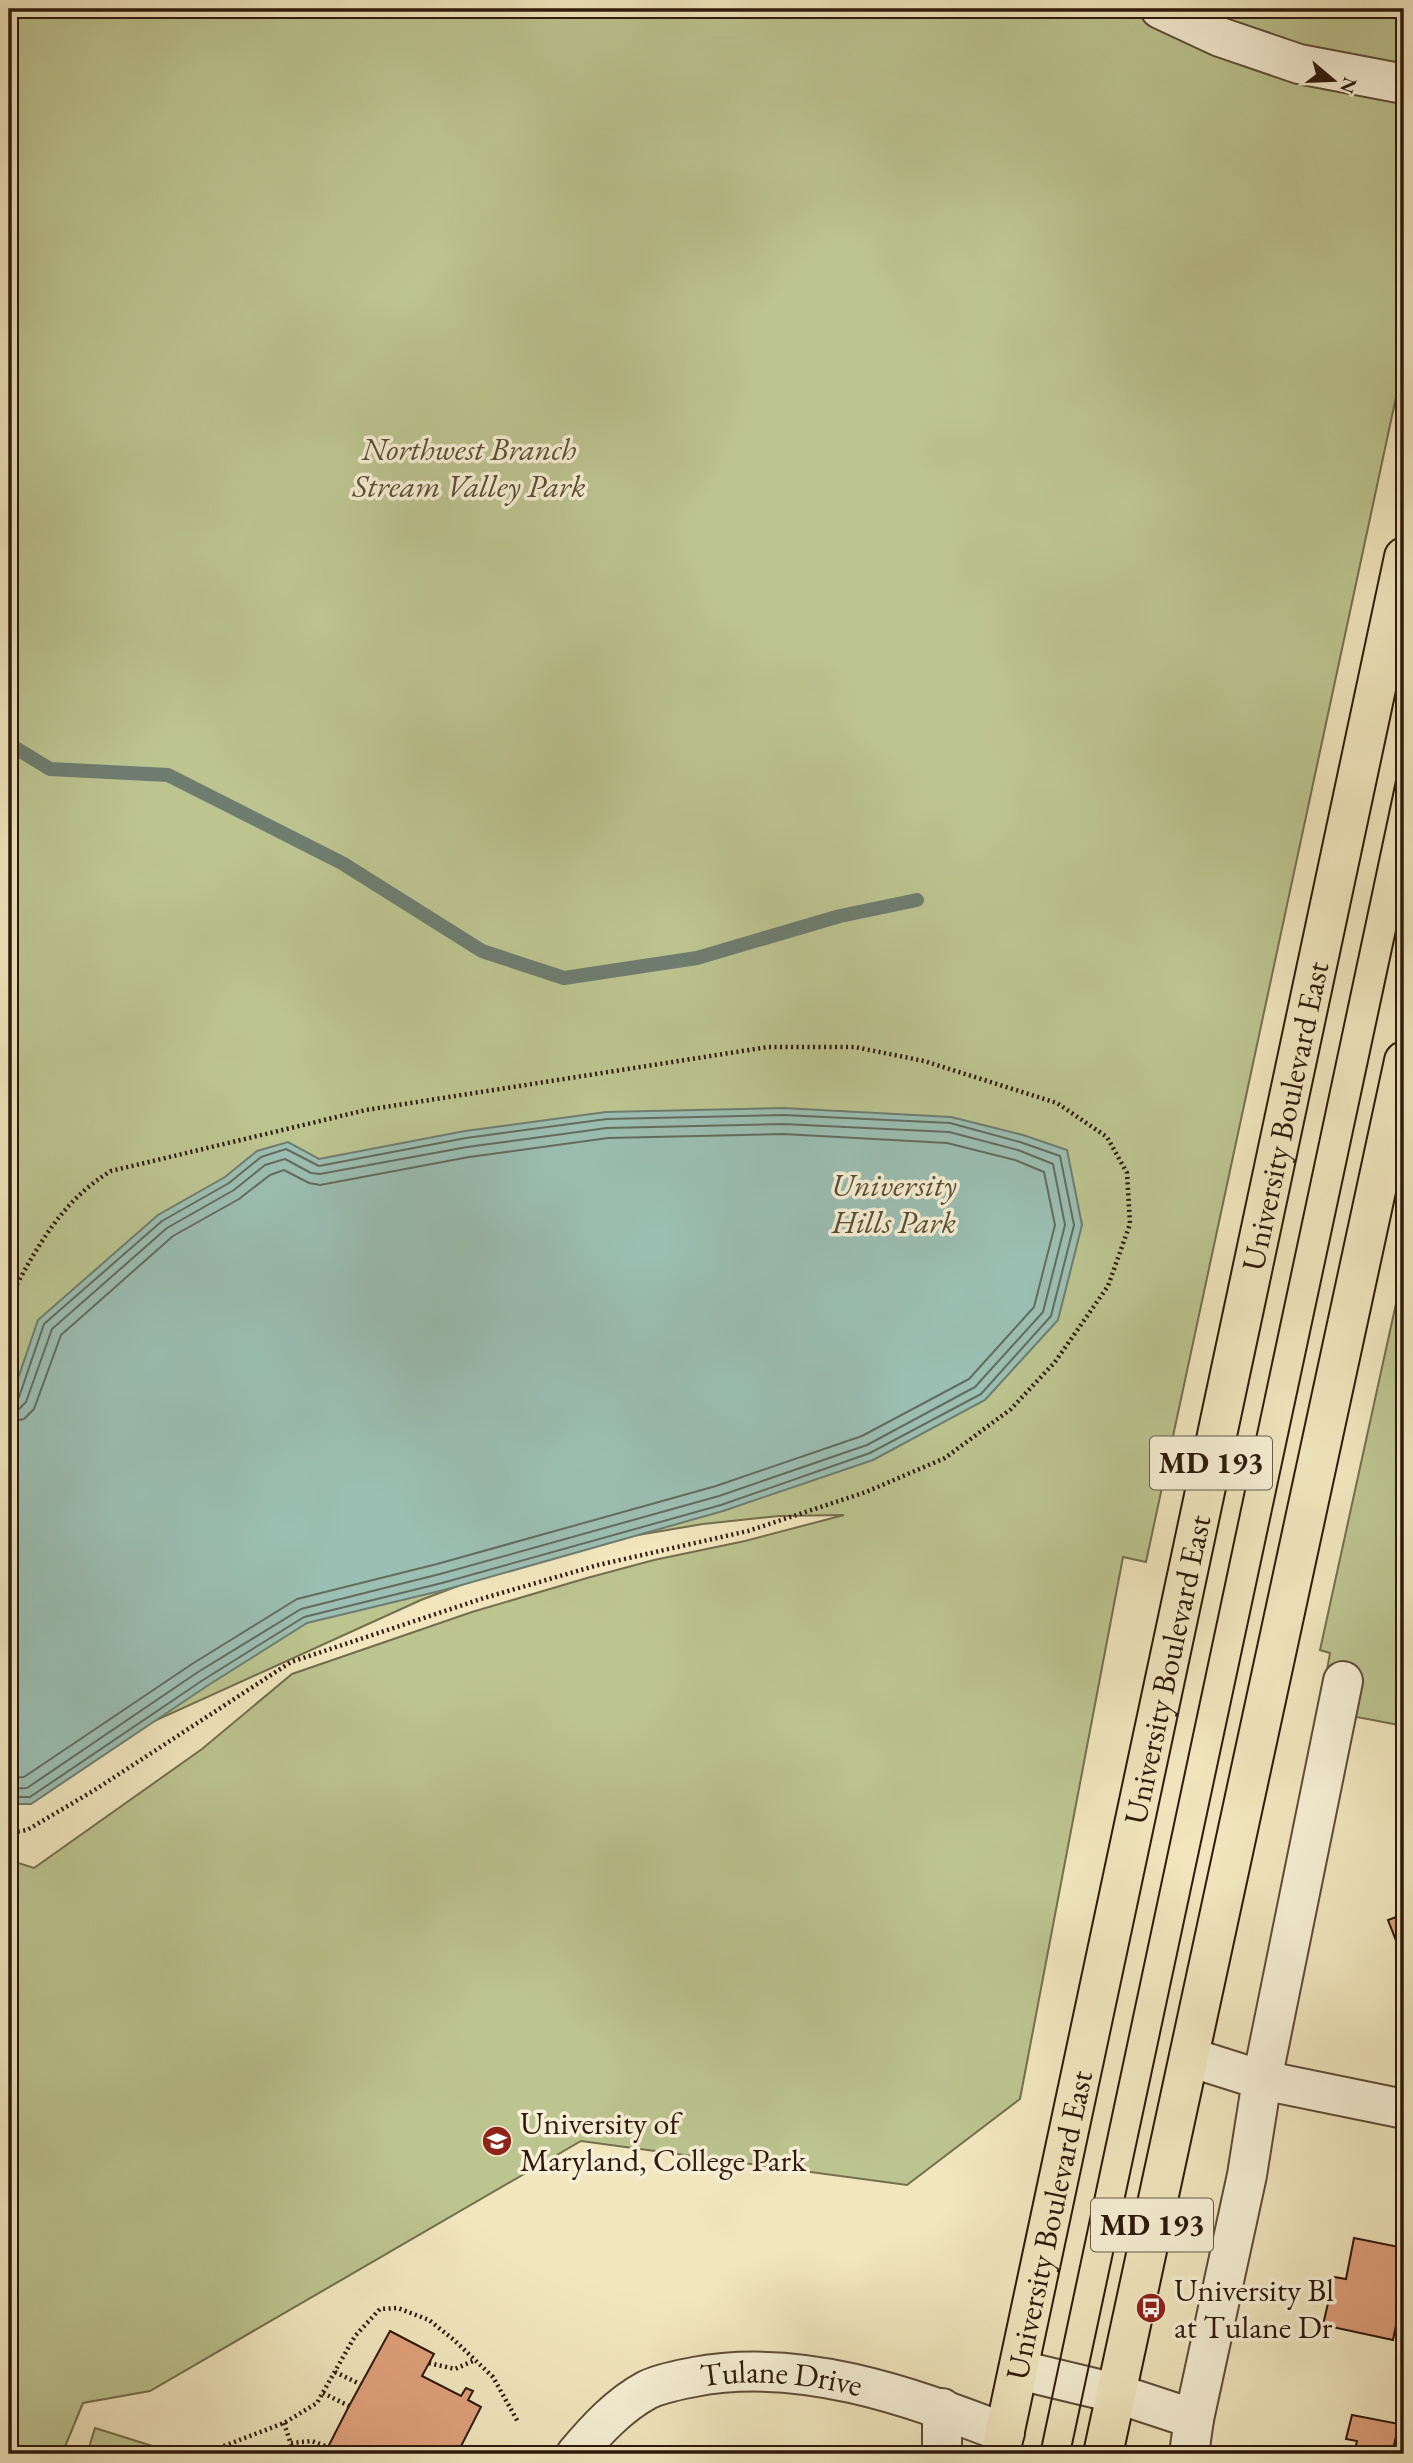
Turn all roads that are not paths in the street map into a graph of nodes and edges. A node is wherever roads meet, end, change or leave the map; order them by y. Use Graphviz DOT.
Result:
graph roads {
  1 [pos="1160,9"];
  2 [pos="1404,84"];
  3 [pos="1404,556"];
  4 [pos="1404,1061"];
  5 [pos="1343,1681"];
  6 [pos="1189,2057"];
  7 [pos="1262,2080"];
  8 [pos="1404,2109"];
  9 [pos="1019,2370"];
  10 [pos="1115,2393"];
  11 [pos="930,2405"];
  12 [pos="1192,2436"];
  13 [pos="1002,2444"];
  14 [pos="576,2454"];
  15 [pos="942,2454"];
  16 [pos="1103,2454"];
  1 -- 2 [label="street"];
  3 -- 9 [label="main road, University Boulevard East / MD 193"];
  4 -- 6 [label="main road, MD 193"];
  5 -- 7 [label="street"];
  6 -- 7 [label="street"];
  6 -- 10 [label="main road, MD 193"];
  7 -- 8 [label="street"];
  7 -- 12 [label="street"];
  9 -- 10 [label="street"];
  9 -- 13 [label="main road, University Boulevard East / MD 193"];
  10 -- 12 [label="street"];
  10 -- 16 [label="main road, MD 193"];
  11 -- 13 [label="street, Tulane Drive"];
  11 -- 14 [label="street, Tulane Drive"];
  11 -- 15 [label="street"];
}
